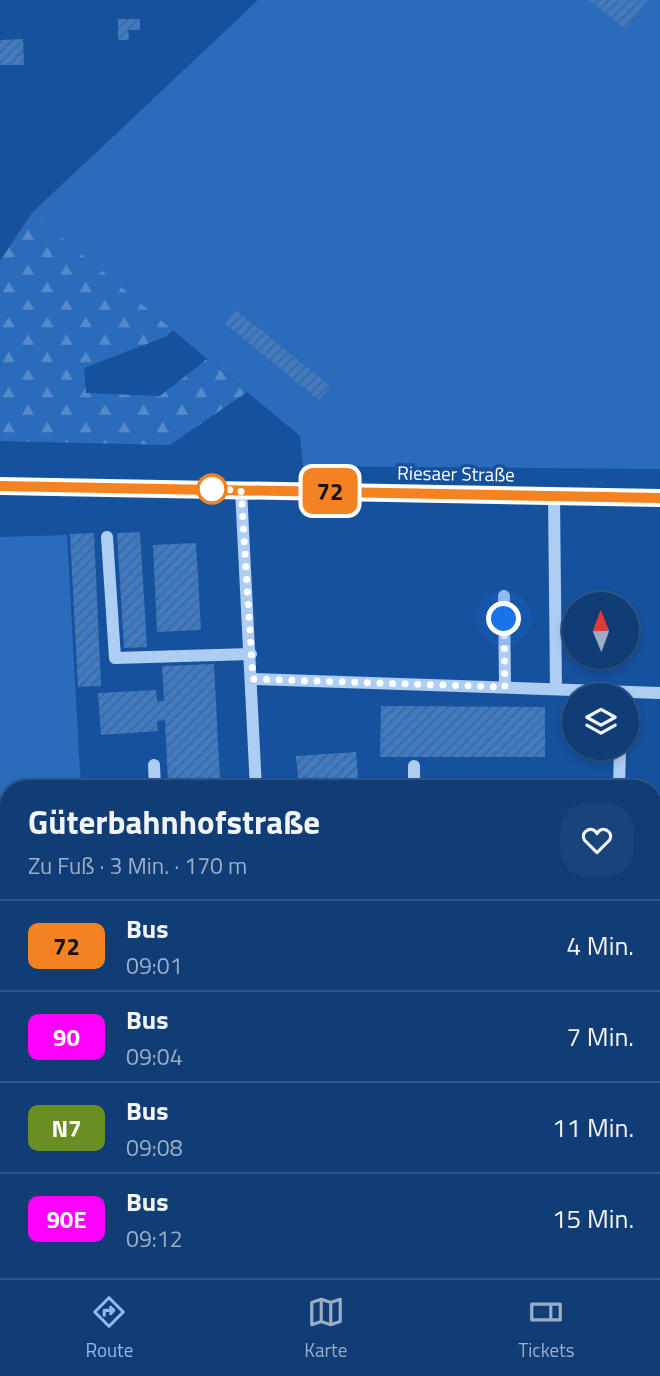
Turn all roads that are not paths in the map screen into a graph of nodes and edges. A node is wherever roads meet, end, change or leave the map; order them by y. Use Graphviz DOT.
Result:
graph roads {
  1 [pos="0,486"];
  2 [pos="241,490"];
  3 [pos="554,496"];
  4 [pos="660,498"];
  5 [pos="107,537"];
  6 [pos="504,596"];
  7 [pos="251,654"];
  8 [pos="253,679"];
  9 [pos="505,687"];
  10 [pos="556,689"];
  11 [pos="562,689"];
  12 [pos="639,693"];
  13 [pos="660,693"];
  14 [pos="620,760"];
  15 [pos="154,765"];
  16 [pos="414,766"];
  17 [pos="155,780"];
  18 [pos="257,780"];
  19 [pos="414,780"];
  20 [pos="619,780"];
  1 -- 2 [label="main road, Riesaer Straße"];
  2 -- 3 [label="main road, Riesaer Straße"];
  2 -- 7 [label="street"];
  3 -- 4 [label="main road, Riesaer Straße"];
  3 -- 10 [label="street"];
  5 -- 7 [label="street"];
  6 -- 9 [label="street"];
  7 -- 8 [label="street"];
  8 -- 9 [label="street"];
  8 -- 18 [label="street"];
  9 -- 10 [label="street"];
  10 -- 11 [label="street"];
  12 -- 13 [label="street"];
  14 -- 20 [label="street"];
  15 -- 17 [label="street"];
  16 -- 19 [label="street"];
}
